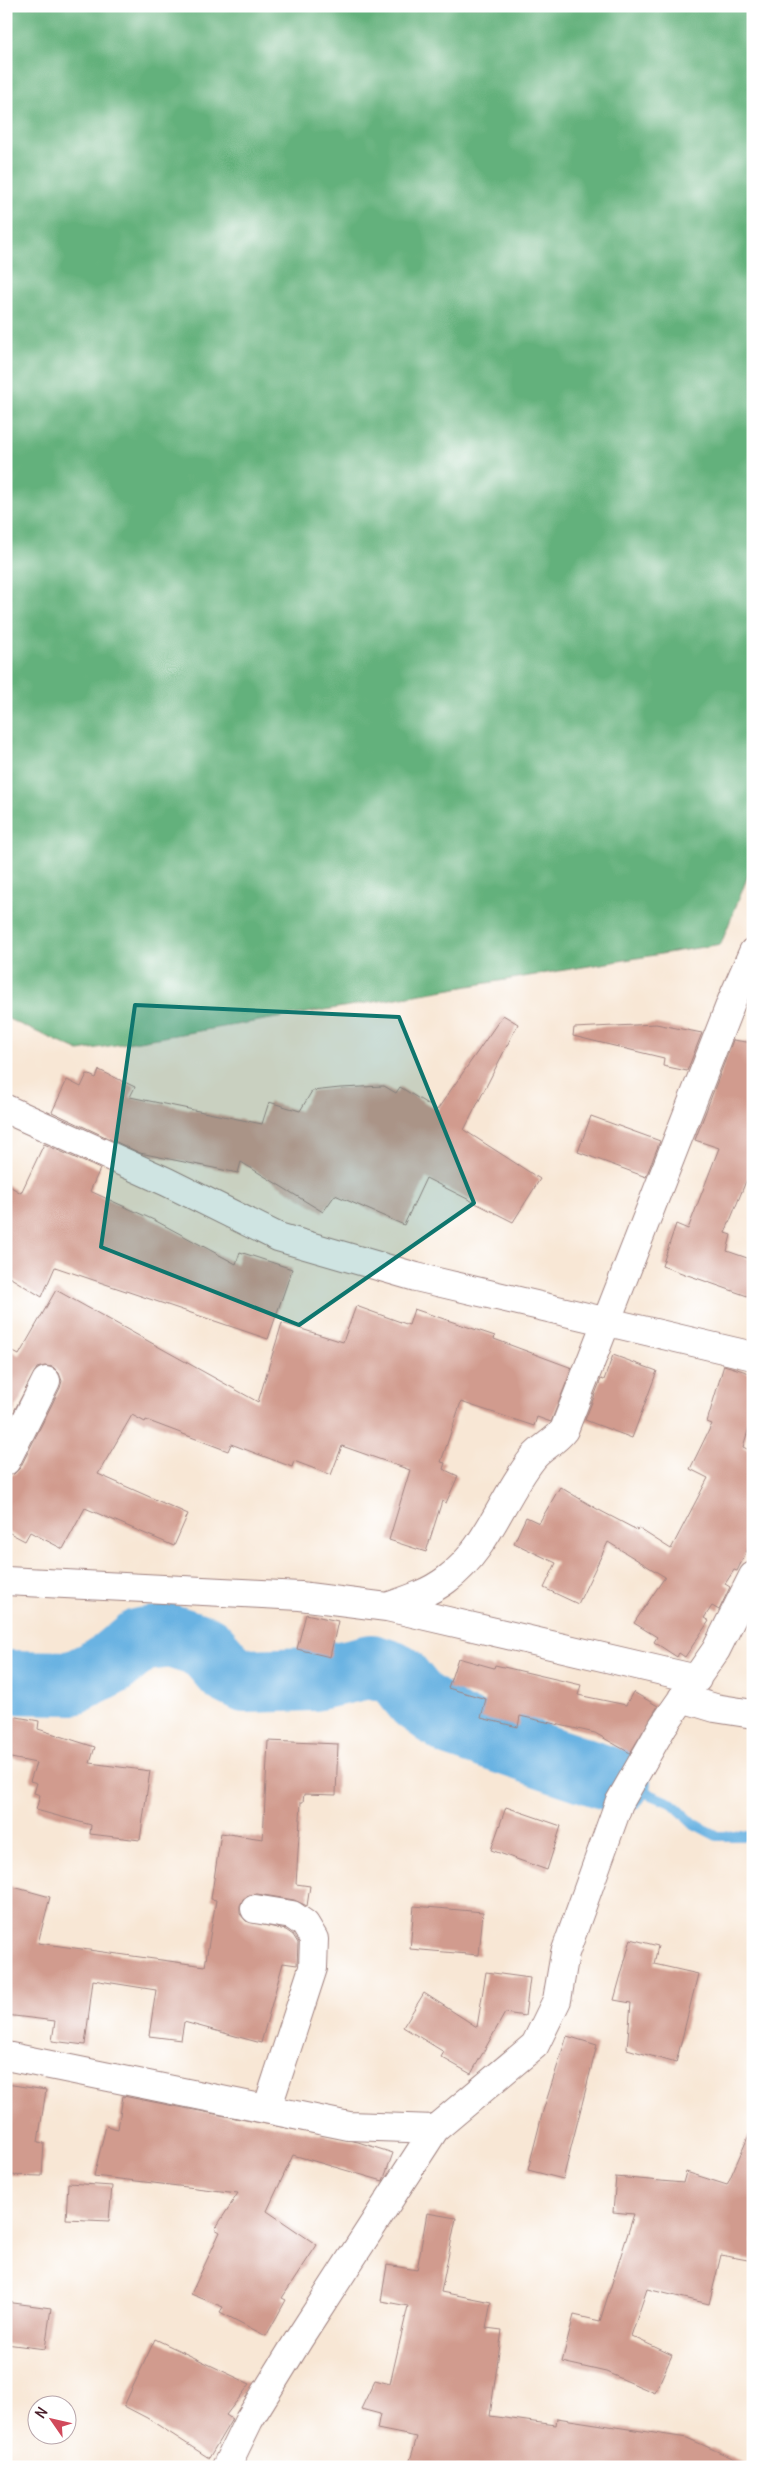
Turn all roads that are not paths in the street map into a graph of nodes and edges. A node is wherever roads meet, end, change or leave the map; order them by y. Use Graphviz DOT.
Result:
graph roads {
  1 [pos="753,952"];
  2 [pos="6,1109"];
  3 [pos="607,1324"];
  4 [pos="753,1356"];
  5 [pos="46,1381"];
  6 [pos="6,1461"];
  7 [pos="753,1576"];
  8 [pos="6,1581"];
  9 [pos="387,1607"];
  10 [pos="690,1689"];
  11 [pos="753,1714"];
  12 [pos="255,1909"];
  13 [pos="6,2056"];
  14 [pos="267,2109"];
  15 [pos="435,2129"];
  16 [pos="226,2467"];
  1 -- 3 [label="street"];
  2 -- 3 [label="street"];
  3 -- 4 [label="street"];
  3 -- 9 [label="street"];
  5 -- 6 [label="street"];
  7 -- 10 [label="street"];
  8 -- 9 [label="street"];
  9 -- 10 [label="street"];
  10 -- 11 [label="street"];
  10 -- 15 [label="street"];
  12 -- 14 [label="street"];
  13 -- 14 [label="street"];
  14 -- 15 [label="street"];
  15 -- 16 [label="street"];
}
